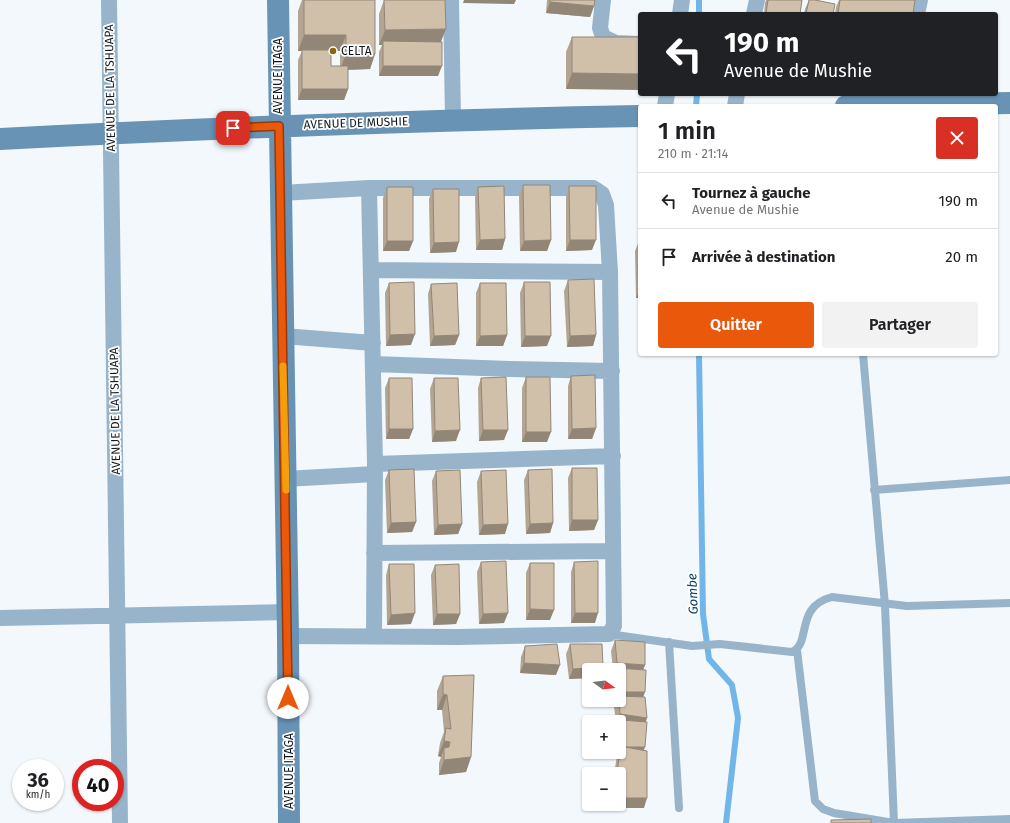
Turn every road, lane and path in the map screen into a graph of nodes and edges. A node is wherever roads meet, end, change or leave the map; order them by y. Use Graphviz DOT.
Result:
graph roads {
  1 [pos="109,0"];
  2 [pos="278,0"];
  3 [pos="451,0"];
  4 [pos="603,0"];
  5 [pos="682,0"];
  6 [pos="757,0"];
  7 [pos="920,0"];
  8 [pos="680,12"];
  9 [pos="754,12"];
  10 [pos="917,12"];
  11 [pos="638,44"];
  12 [pos="898,99"];
  13 [pos="1010,102"];
  14 [pos="861,104"];
  15 [pos="638,116"];
  16 [pos="453,120"];
  17 [pos="279,126"];
  18 [pos="111,133"];
  19 [pos="0,139"];
  20 [pos="369,188"];
  21 [pos="281,193"];
  22 [pos="371,270"];
  23 [pos="610,272"];
  24 [pos="283,336"];
  25 [pos="373,343"];
  26 [pos="863,356"];
  27 [pos="374,364"];
  28 [pos="612,371"];
  29 [pos="613,456"];
  30 [pos="375,469"];
  31 [pos="285,479"];
  32 [pos="1010,480"];
  33 [pos="874,490"];
  34 [pos="613,551"];
  35 [pos="374,553"];
  36 [pos="1010,603"];
  37 [pos="885,605"];
  38 [pos="288,612"];
  39 [pos="118,615"];
  40 [pos="0,618"];
  41 [pos="609,634"];
  42 [pos="374,635"];
  43 [pos="288,636"];
  44 [pos="670,642"];
  45 [pos="797,650"];
  46 [pos="679,808"];
  47 [pos="1010,819"];
  48 [pos="120,823"];
  49 [pos="289,823"];
  50 [pos="894,823"];
  1 -- 18 [label="street, AVENUE DE LA TSHUAPA"];
  2 -- 17 [label="street, AVENUE ITAGA"];
  3 -- 16 [label="street"];
  4 -- 11 [label="street"];
  5 -- 8 [label="street"];
  6 -- 9 [label="street"];
  7 -- 10 [label="street"];
  12 -- 13 [label="street"];
  12 -- 14 [label="street"];
  15 -- 16 [label="street, AVENUE DE MUSHIE"];
  16 -- 17 [label="street, AVENUE DE MUSHIE"];
  17 -- 18 [label="street, AVENUE DE MUSHIE"];
  17 -- 21 [label="street, AVENUE ITAGA"];
  18 -- 19 [label="street, AVENUE DE MUSHIE"];
  18 -- 39 [label="street, AVENUE DE LA TSHUAPA"];
  20 -- 21 [label="street"];
  20 -- 22 [label="street"];
  20 -- 23 [label="street"];
  21 -- 24 [label="street, AVENUE ITAGA"];
  22 -- 23 [label="street"];
  22 -- 25 [label="street"];
  23 -- 28 [label="street"];
  24 -- 25 [label="street"];
  24 -- 31 [label="street, AVENUE ITAGA"];
  25 -- 27 [label="street"];
  26 -- 33 [label="lane"];
  27 -- 28 [label="street"];
  27 -- 30 [label="street"];
  28 -- 29 [label="street"];
  29 -- 30 [label="street"];
  29 -- 34 [label="street"];
  30 -- 31 [label="street"];
  30 -- 35 [label="street"];
  31 -- 38 [label="street, AVENUE ITAGA"];
  32 -- 33 [label="lane"];
  33 -- 37 [label="lane"];
  34 -- 35 [label="street"];
  34 -- 41 [label="street"];
  35 -- 42 [label="street"];
  36 -- 37 [label="lane"];
  37 -- 45 [label="lane"];
  37 -- 50 [label="lane"];
  38 -- 39 [label="street"];
  38 -- 43 [label="street, AVENUE ITAGA"];
  39 -- 40 [label="street"];
  39 -- 48 [label="street, AVENUE DE LA TSHUAPA"];
  41 -- 42 [label="street"];
  41 -- 44 [label="lane"];
  42 -- 43 [label="street"];
  43 -- 49 [label="street, AVENUE ITAGA"];
  44 -- 45 [label="lane"];
  44 -- 46 [label="lane"];
  45 -- 50 [label="lane"];
  47 -- 50 [label="lane"];
}
